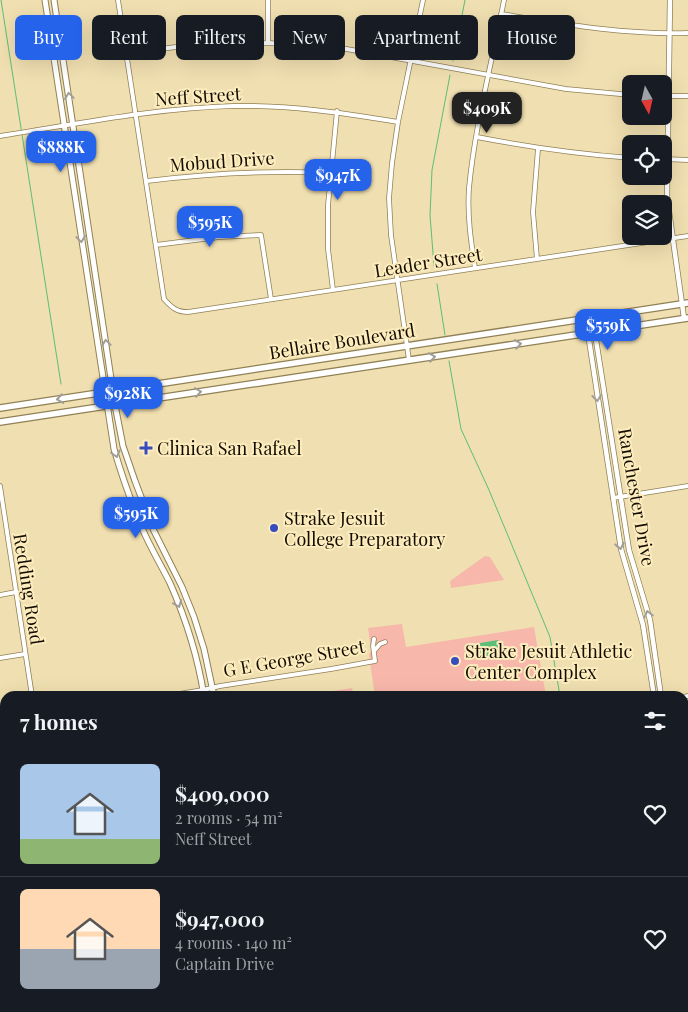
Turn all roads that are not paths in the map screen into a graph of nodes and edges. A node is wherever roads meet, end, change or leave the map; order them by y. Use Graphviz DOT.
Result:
graph roads {
  1 [pos="45,0"];
  2 [pos="54,0"];
  3 [pos="118,0"];
  4 [pos="268,0"];
  5 [pos="423,0"];
  6 [pos="504,0"];
  7 [pos="670,0"];
  8 [pos="501,14"];
  9 [pos="121,15"];
  10 [pos="420,15"];
  11 [pos="688,33"];
  12 [pos="670,34"];
  13 [pos="268,43"];
  14 [pos="166,48"];
  15 [pos="355,50"];
  16 [pos="129,60"];
  17 [pos="411,60"];
  18 [pos="489,75"];
  19 [pos="667,75"];
  20 [pos="622,93"];
  21 [pos="672,96"];
  22 [pos="688,96"];
  23 [pos="337,112"];
  24 [pos="137,115"];
  25 [pos="398,122"];
  26 [pos="73,125"];
  27 [pos="63,126"];
  28 [pos="0,136"];
  29 [pos="477,137"];
  30 [pos="538,149"];
  31 [pos="622,157"];
  32 [pos="672,159"];
  33 [pos="688,160"];
  34 [pos="330,173"];
  35 [pos="147,181"];
  36 [pos="87,216"];
  37 [pos="78,218"];
  38 [pos="688,236"];
  39 [pos="672,238"];
  40 [pos="627,245"];
  41 [pos="156,246"];
  42 [pos="537,259"];
  43 [pos="475,268"];
  44 [pos="396,280"];
  45 [pos="333,290"];
  46 [pos="100,299"];
  47 [pos="271,299"];
  48 [pos="90,301"];
  49 [pos="685,303"];
  50 [pos="590,318"];
  51 [pos="686,318"];
  52 [pos="592,332"];
  53 [pos="407,346"];
  54 [pos="324,359"];
  55 [pos="409,360"];
  56 [pos="237,373"];
  57 [pos="326,373"];
  58 [pos="603,378"];
  59 [pos="595,379"];
  60 [pos="239,386"];
  61 [pos="114,392"];
  62 [pos="105,393"];
  63 [pos="115,405"];
  64 [pos="107,406"];
  65 [pos="0,408"];
  66 [pos="609,412"];
  67 [pos="599,414"];
  68 [pos="0,422"];
  69 [pos="136,483"];
  70 [pos="0,486"];
  71 [pos="688,486"];
  72 [pos="125,487"];
  73 [pos="621,496"];
  74 [pos="613,498"];
  75 [pos="0,530"];
  76 [pos="7,530"];
  77 [pos="632,560"];
  78 [pos="624,563"];
  79 [pos="16,592"];
  80 [pos="0,595"];
  81 [pos="374,639"];
  82 [pos="653,639"];
  83 [pos="645,640"];
  84 [pos="385,642"];
  85 [pos="374,651"];
  86 [pos="25,654"];
  87 [pos="0,658"];
  88 [pos="212,688"];
  89 [pos="31,691"];
  90 [pos="204,691"];
  91 [pos="207,691"];
  92 [pos="213,691"];
  93 [pos="653,691"];
  94 [pos="660,691"];
  1 -- 27 [label="main road"];
  26 -- 2 [label="main road, one-way"];
  3 -- 9 [label="street"];
  4 -- 13 [label="street"];
  5 -- 10 [label="street"];
  6 -- 8 [label="street"];
  7 -- 12 [label="street"];
  8 -- 12 [label="street"];
  8 -- 18 [label="street"];
  11 -- 12 [label="street"];
  12 -- 19 [label="street"];
  13 -- 14 [label="street"];
  13 -- 15 [label="street"];
  16 -- 24 [label="street"];
  17 -- 18 [label="street"];
  17 -- 25 [label="street"];
  18 -- 20 [label="street"];
  18 -- 29 [label="street"];
  21 -- 22 [label="street"];
  23 -- 24 [label="street, Neff Street"];
  23 -- 25 [label="street, Neff Street"];
  23 -- 34 [label="street"];
  24 -- 26 [label="street, Neff Street"];
  24 -- 35 [label="street"];
  25 -- 44 [label="street"];
  26 -- 27 [label="street, Neff Street"];
  26 -- 36 [label="main road"];
  27 -- 28 [label="street, Neff Street"];
  27 -- 37 [label="main road"];
  29 -- 30 [label="street"];
  29 -- 43 [label="street"];
  30 -- 31 [label="street"];
  30 -- 42 [label="street"];
  32 -- 33 [label="street"];
  34 -- 35 [label="street, Mobud Drive"];
  34 -- 45 [label="street"];
  35 -- 41 [label="street"];
  36 -- 37 [label="main road"];
  36 -- 46 [label="main road"];
  37 -- 48 [label="main road, one-way"];
  38 -- 39 [label="street, Leader Street"];
  39 -- 49 [label="street"];
  40 -- 42 [label="street, Leader Street"];
  41 -- 47 [label="street, Leader Street"];
  41 -- 47 [label="street"];
  42 -- 43 [label="street, Leader Street"];
  43 -- 44 [label="street, Leader Street"];
  44 -- 45 [label="street, Leader Street"];
  44 -- 53 [label="street"];
  45 -- 47 [label="street, Leader Street"];
  46 -- 48 [label="main road"];
  61 -- 46 [label="main road, one-way"];
  48 -- 62 [label="main road"];
  49 -- 50 [label="main road, Bellaire Boulevard"];
  49 -- 51 [label="street"];
  50 -- 52 [label="street, Ranchester Drive"];
  50 -- 53 [label="main road, Bellaire Boulevard"];
  51 -- 52 [label="main road, Bellaire Boulevard"];
  55 -- 52 [label="main road, Bellaire Boulevard, one-way"];
  52 -- 58 [label="street, Ranchester Drive"];
  52 -- 59 [label="street, Ranchester Drive"];
  53 -- 54 [label="main road, Bellaire Boulevard"];
  53 -- 55 [label="street"];
  54 -- 56 [label="main road, Bellaire Boulevard"];
  54 -- 57 [label="main road"];
  55 -- 57 [label="main road, Bellaire Boulevard"];
  56 -- 60 [label="main road"];
  56 -- 61 [label="main road, Bellaire Boulevard"];
  57 -- 60 [label="main road, Bellaire Boulevard"];
  58 -- 59 [label="street"];
  58 -- 66 [label="street, Ranchester Drive"];
  59 -- 67 [label="street, Ranchester Drive, one-way"];
  63 -- 60 [label="main road, Bellaire Boulevard, one-way"];
  61 -- 62 [label="main road, Bellaire Boulevard"];
  61 -- 63 [label="main road"];
  62 -- 64 [label="main road"];
  62 -- 65 [label="main road, Bellaire Boulevard, one-way"];
  63 -- 64 [label="main road, Bellaire Boulevard"];
  63 -- 69 [label="main road"];
  64 -- 68 [label="main road, Bellaire Boulevard"];
  64 -- 72 [label="main road, one-way"];
  66 -- 67 [label="street"];
  66 -- 73 [label="street, Ranchester Drive"];
  67 -- 74 [label="street, Ranchester Drive"];
  69 -- 72 [label="main road"];
  69 -- 88 [label="main road"];
  70 -- 76 [label="street, Redding Road"];
  71 -- 73 [label="street"];
  72 -- 90 [label="main road, one-way"];
  73 -- 74 [label="street"];
  73 -- 77 [label="street, Ranchester Drive"];
  74 -- 78 [label="street, Ranchester Drive, one-way"];
  75 -- 76 [label="street"];
  76 -- 79 [label="street, Redding Road"];
  77 -- 78 [label="street"];
  82 -- 77 [label="street, Ranchester Drive, one-way"];
  78 -- 83 [label="street, Ranchester Drive"];
  79 -- 80 [label="street"];
  79 -- 86 [label="street, Redding Road"];
  81 -- 85 [label="street, G E George Street"];
  82 -- 83 [label="street"];
  82 -- 94 [label="street, Ranchester Drive"];
  83 -- 93 [label="street, Ranchester Drive"];
  84 -- 85 [label="street, G E George Street"];
  85 -- 88 [label="street, G E George Street"];
  86 -- 87 [label="street"];
  86 -- 89 [label="street, Redding Road"];
  88 -- 91 [label="street"];
  88 -- 92 [label="main road"];
}
